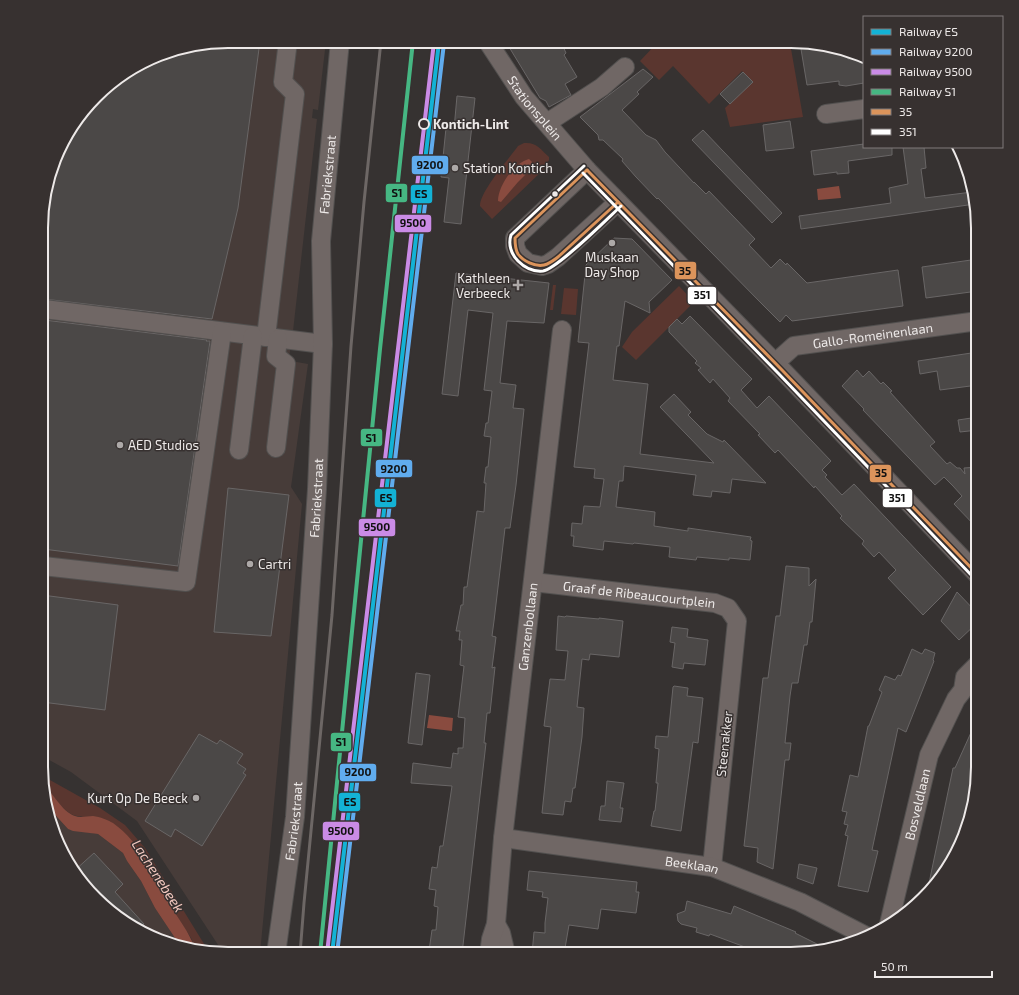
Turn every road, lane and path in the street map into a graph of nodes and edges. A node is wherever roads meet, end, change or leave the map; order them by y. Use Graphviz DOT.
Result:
graph roads {
  1 [pos="287,48"];
  2 [pos="339,48"];
  3 [pos="492,48"];
  4 [pos="625,67"];
  5 [pos="863,109"];
  6 [pos="826,114"];
  7 [pos="553,119"];
  8 [pos="587,170"];
  9 [pos="618,202"];
  10 [pos="48,310"];
  11 [pos="971,322"];
  12 [pos="562,330"];
  13 [pos="222,332"];
  14 [pos="266,337"];
  15 [pos="323,344"];
  16 [pos="775,363"];
  17 [pos="276,448"];
  18 [pos="239,450"];
  19 [pos="48,567"];
  20 [pos="971,568"];
  21 [pos="533,582"];
  22 [pos="737,621"];
  23 [pos="971,671"];
  24 [pos="970,686"];
  25 [pos="503,838"];
  26 [pos="712,867"];
  27 [pos="891,917"];
  28 [pos="496,924"];
  29 [pos="861,933"];
  30 [pos="277,947"];
  31 [pos="490,947"];
  32 [pos="504,947"];
  1 -- 14 [label="street"];
  2 -- 15 [label="street, Fabriekstraat"];
  3 -- 8 [label="street, Stationsplein"];
  4 -- 7 [label="street, Stationsplein"];
  5 -- 6 [label="street"];
  8 -- 9 [label="street, Stationsplein"];
  8 -- 9 [label="street"];
  9 -- 16 [label="street, Stationsplein"];
  10 -- 13 [label="street"];
  11 -- 16 [label="street, Gallo-Romeinenlaan"];
  12 -- 21 [label="street, Ganzenbollaan"];
  13 -- 14 [label="street"];
  13 -- 19 [label="street"];
  14 -- 15 [label="street"];
  14 -- 17 [label="street"];
  14 -- 18 [label="street"];
  15 -- 30 [label="street, Fabriekstraat"];
  16 -- 20 [label="street, Stationsplein"];
  21 -- 22 [label="street, Graaf de Ribeaucourtplein"];
  21 -- 25 [label="street, Ganzenbollaan"];
  22 -- 26 [label="street, Steenakker"];
  23 -- 24 [label="street, Bosveldlaan"];
  24 -- 27 [label="street, Bosveldlaan"];
  25 -- 26 [label="street, Beeklaan"];
  25 -- 28 [label="street, Ganzenbollaan"];
  26 -- 29 [label="street, Beeklaan"];
  28 -- 31 [label="street, Ganzenbollaan"];
  28 -- 32 [label="street, Ganzenbollaan"];
}
